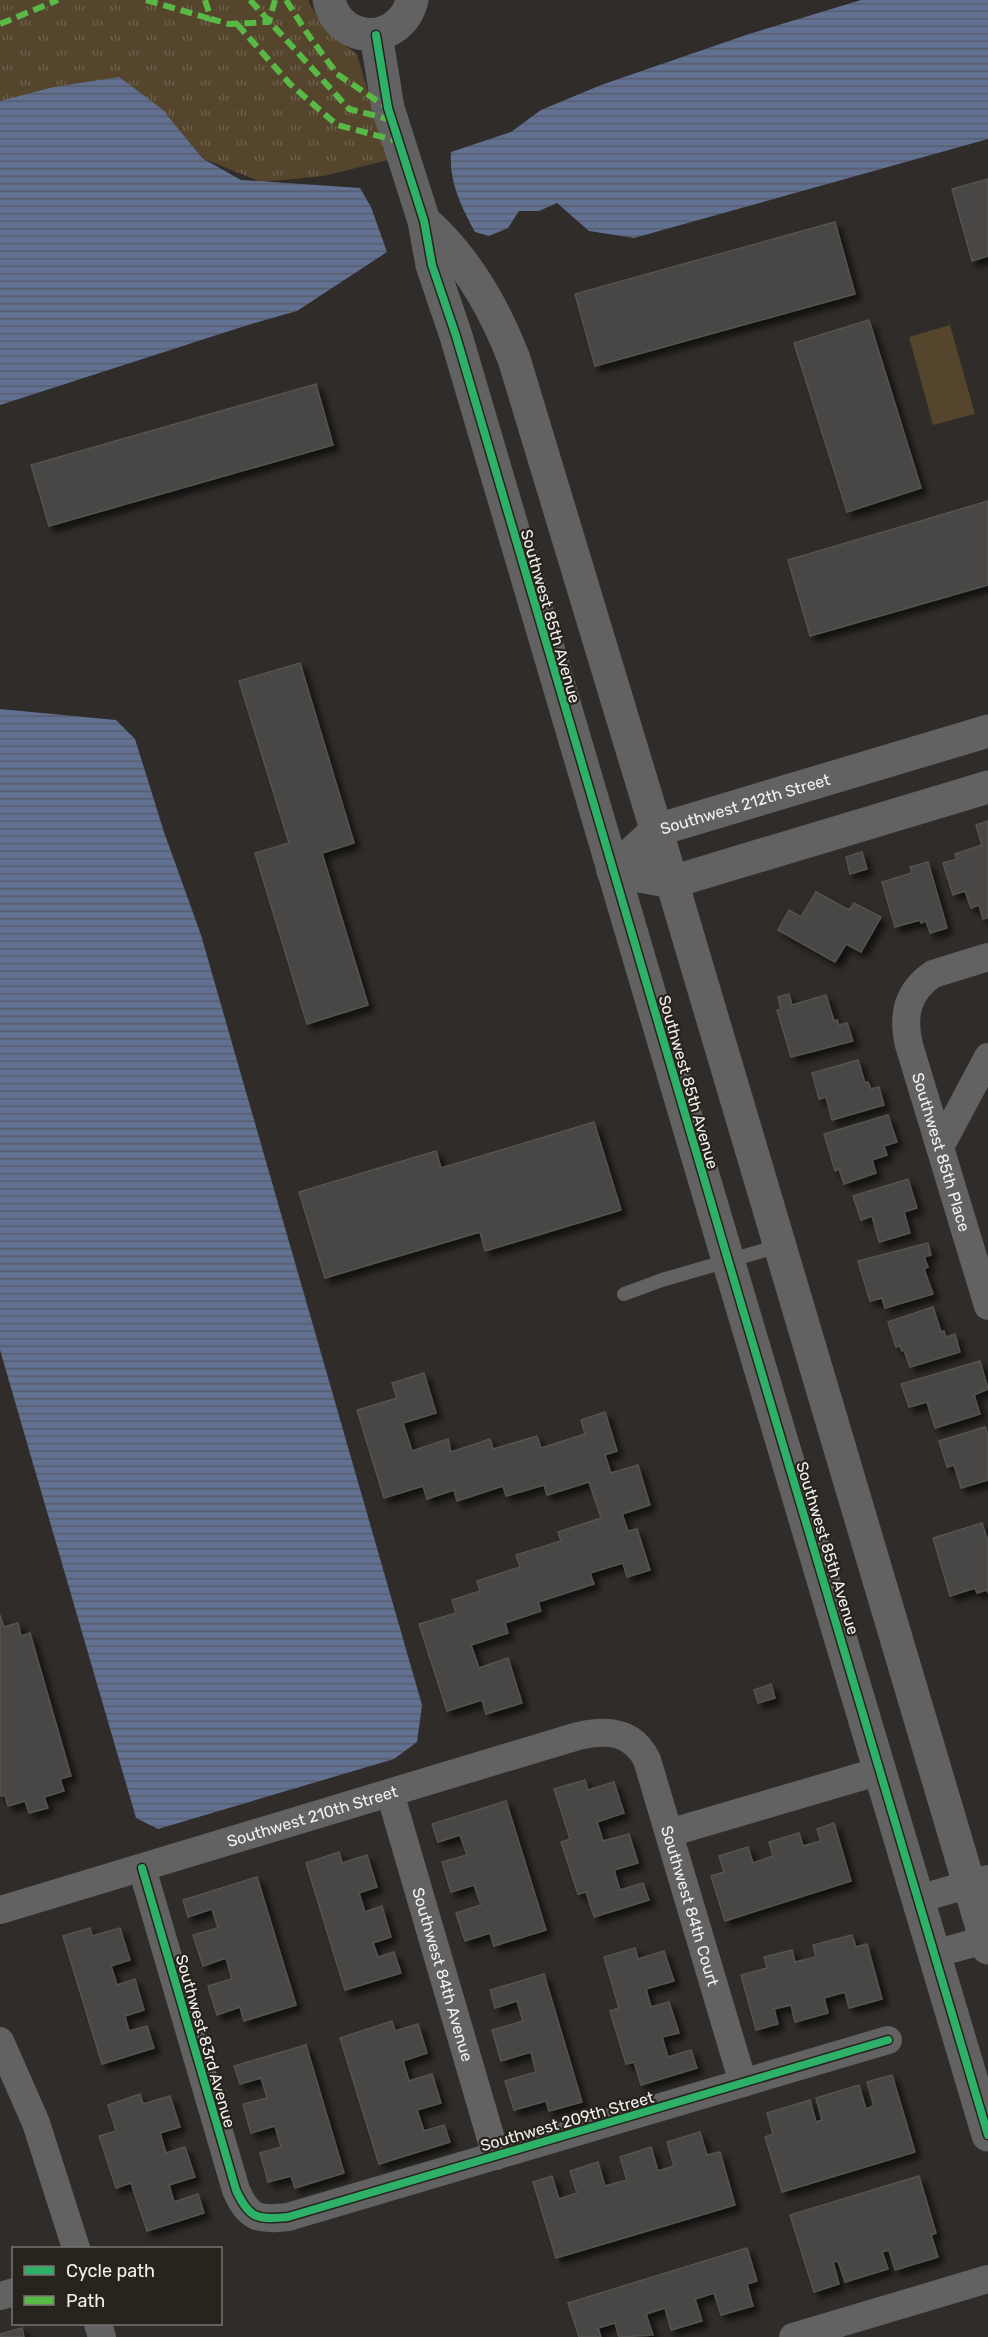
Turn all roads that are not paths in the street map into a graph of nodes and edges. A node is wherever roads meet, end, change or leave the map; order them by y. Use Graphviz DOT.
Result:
graph roads {
  1 [pos="329,0"];
  2 [pos="412,0"];
  3 [pos="376,35"];
  4 [pos="424,220"];
  5 [pos="988,731"];
  6 [pos="988,787"];
  7 [pos="657,830"];
  8 [pos="613,871"];
  9 [pos="672,882"];
  10 [pos="988,957"];
  11 [pos="988,1057"];
  12 [pos="940,1147"];
  13 [pos="780,1245"];
  14 [pos="728,1260"];
  15 [pos="624,1294"];
  16 [pos="988,1306"];
  17 [pos="624,1736"];
  18 [pos="880,1772"];
  19 [pos="390,1793"];
  20 [pos="669,1833"];
  21 [pos="141,1868"];
  22 [pos="979,1882"];
  23 [pos="918,1899"];
  24 [pos="0,1910"];
  25 [pos="987,1942"];
  26 [pos="934,1954"];
  27 [pos="888,2040"];
  28 [pos="0,2041"];
  29 [pos="743,2083"];
  30 [pos="988,2135"];
  31 [pos="496,2156"];
  32 [pos="253,2216"];
  33 [pos="76,2247"];
  34 [pos="988,2279"];
  35 [pos="793,2337"];
  1 -- 3 [label="street"];
  2 -- 3 [label="street"];
  3 -- 4 [label="street, Southwest 85th Avenue"];
  4 -- 7 [label="street, Southwest 85th Avenue"];
  4 -- 8 [label="street, Southwest 85th Avenue"];
  5 -- 7 [label="street, Southwest 212th Street"];
  6 -- 9 [label="street"];
  7 -- 8 [label="street, Southwest 212th Street"];
  7 -- 9 [label="street, Southwest 85th Avenue"];
  8 -- 9 [label="street"];
  8 -- 14 [label="street, Southwest 85th Avenue"];
  9 -- 13 [label="street, Southwest 85th Avenue"];
  10 -- 12 [label="street, Southwest 85th Place"];
  11 -- 12 [label="street"];
  12 -- 16 [label="street, Southwest 85th Place"];
  13 -- 14 [label="lane"];
  13 -- 22 [label="street, Southwest 85th Avenue"];
  14 -- 15 [label="lane"];
  14 -- 18 [label="street, Southwest 85th Avenue"];
  17 -- 19 [label="street, Southwest 210th Street"];
  17 -- 20 [label="street, Southwest 84th Court"];
  18 -- 20 [label="street"];
  18 -- 23 [label="street, Southwest 85th Avenue"];
  19 -- 21 [label="street, Southwest 210th Street"];
  19 -- 31 [label="street, Southwest 84th Avenue"];
  20 -- 29 [label="street, Southwest 84th Court"];
  21 -- 24 [label="street, Southwest 210th Street"];
  21 -- 32 [label="street, Southwest 83rd Avenue"];
  22 -- 23 [label="street"];
  22 -- 25 [label="street, Southwest 85th Avenue"];
  23 -- 26 [label="street, Southwest 85th Avenue"];
  25 -- 26 [label="street"];
  26 -- 30 [label="street, Southwest 85th Avenue"];
  27 -- 29 [label="street, Southwest 209th Street"];
  28 -- 33 [label="street"];
  29 -- 31 [label="street, Southwest 209th Street"];
  31 -- 32 [label="street, Southwest 209th Street"];
  34 -- 35 [label="street"];
}
